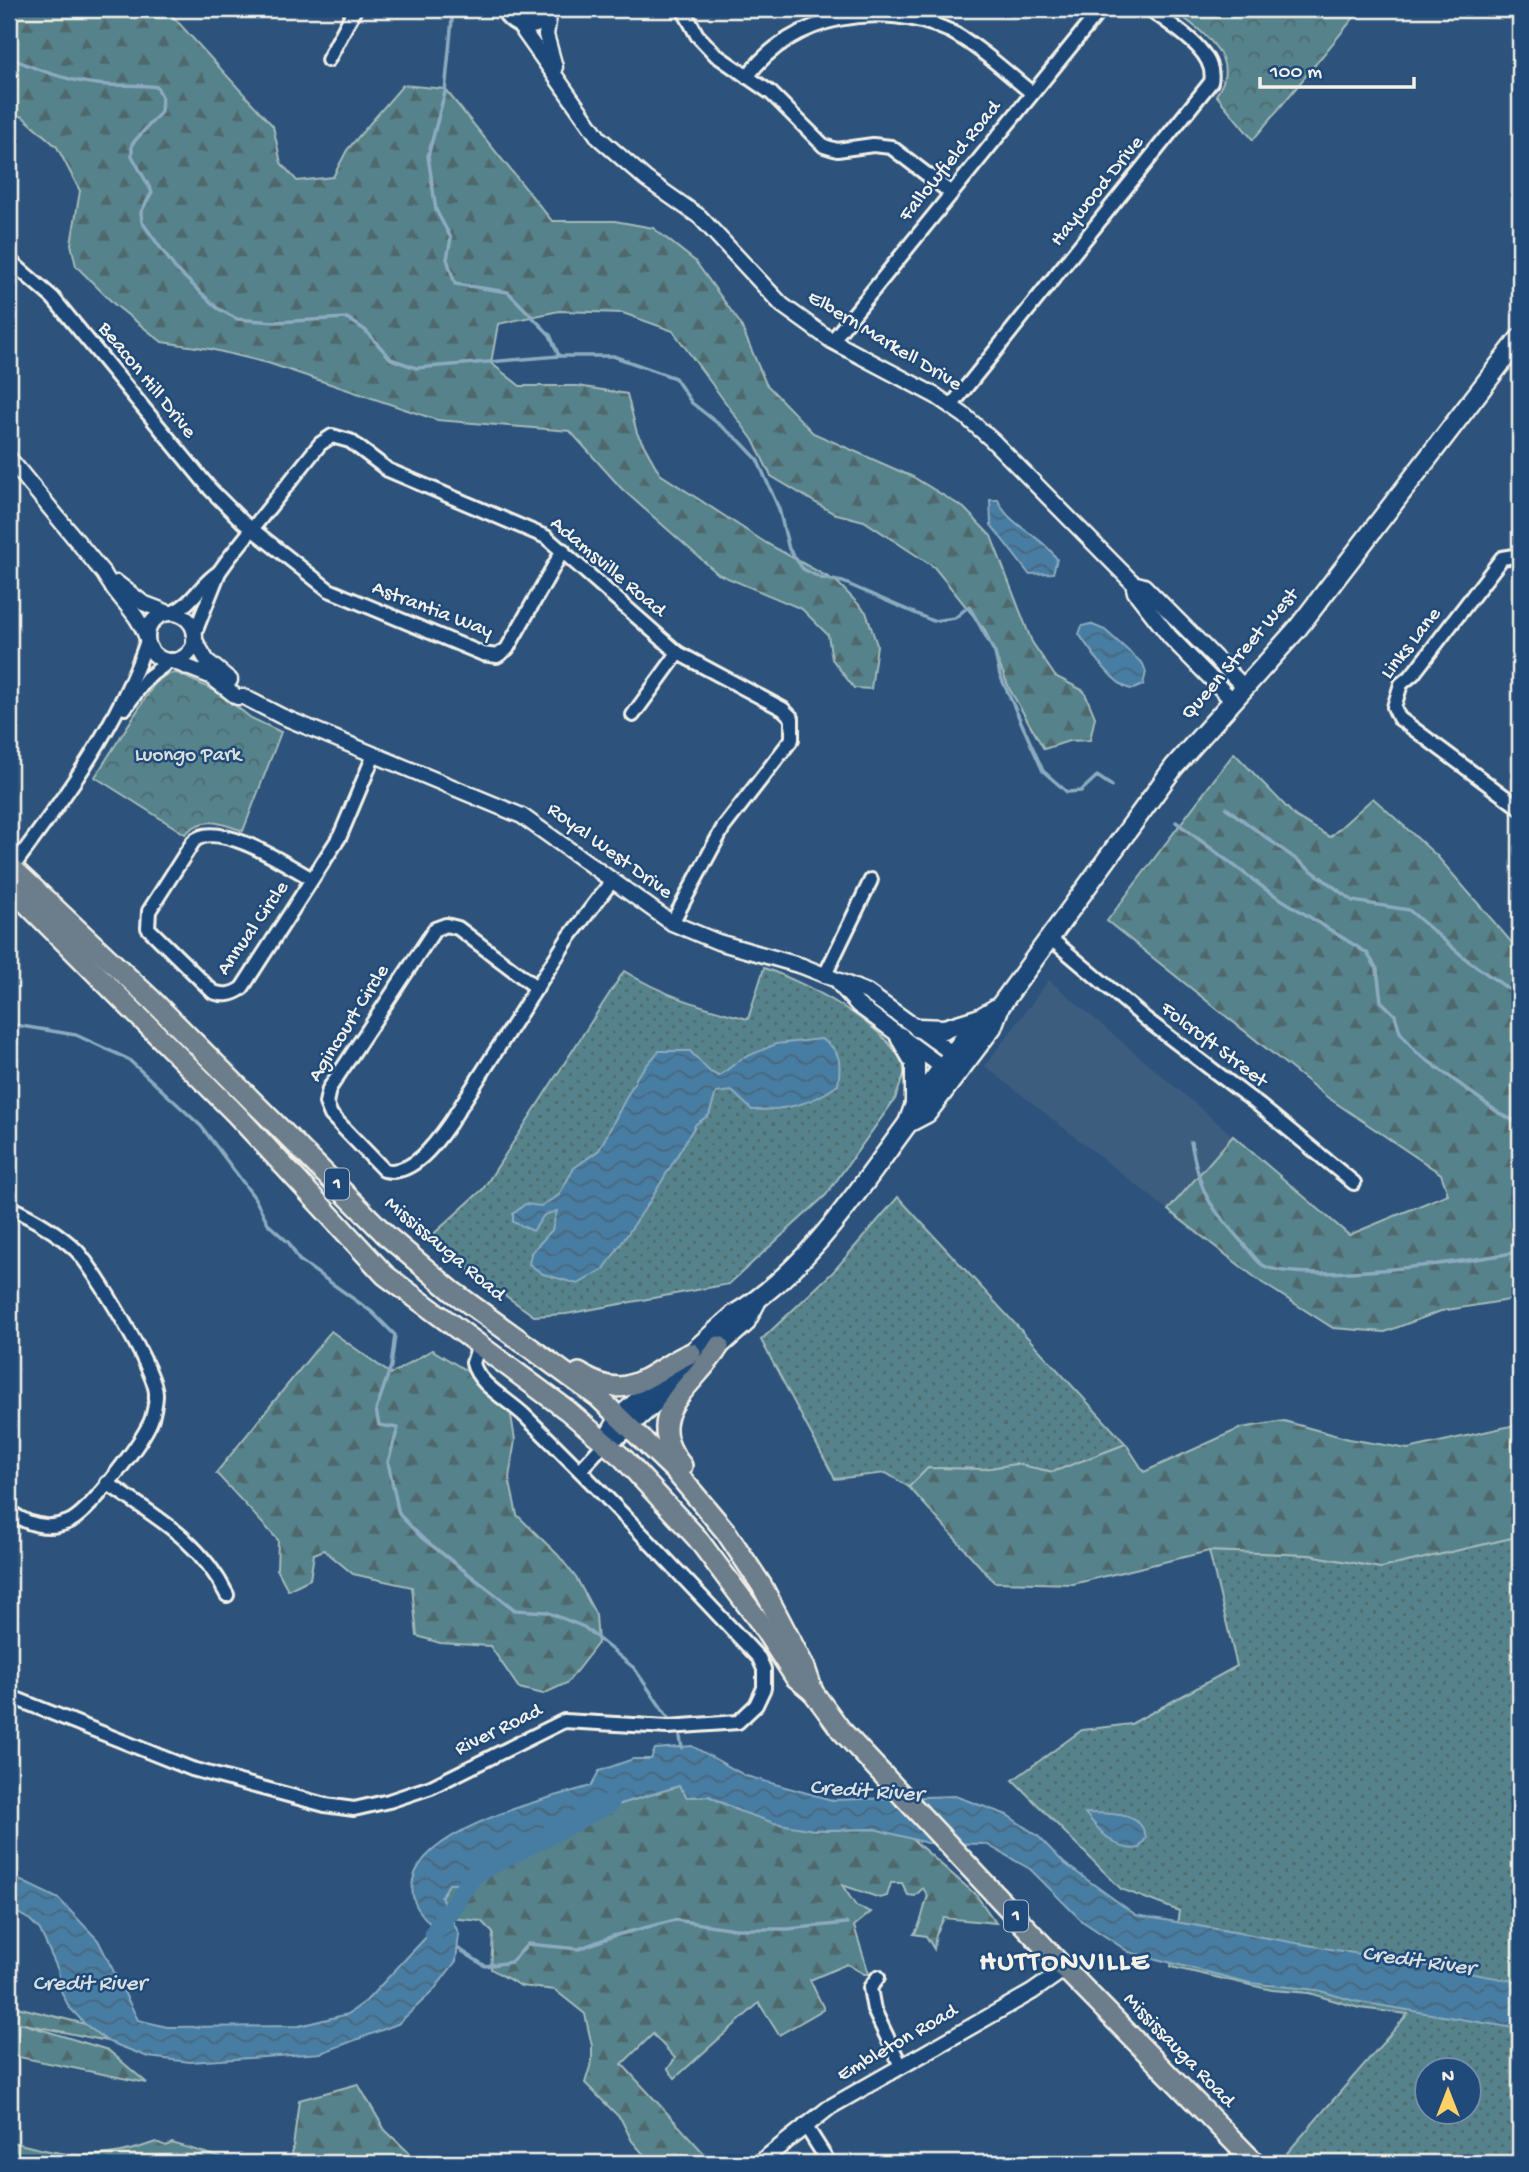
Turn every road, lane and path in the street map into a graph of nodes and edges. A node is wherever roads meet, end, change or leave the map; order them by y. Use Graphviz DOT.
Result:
graph roads {
  1 [pos="355,9"];
  2 [pos="503,9"];
  3 [pos="683,9"];
  4 [pos="1101,9"];
  5 [pos="1150,9"];
  6 [pos="551,11"];
  7 [pos="520,26"];
  8 [pos="328,60"];
  9 [pos="747,77"];
  10 [pos="558,78"];
  11 [pos="1032,93"];
  12 [pos="951,193"];
  13 [pos="9,260"];
  14 [pos="832,341"];
  15 [pos="1519,343"];
  16 [pos="951,406"];
  17 [pos="9,458"];
  18 [pos="251,528"];
  19 [pos="563,550"];
  20 [pos="1520,555"];
  21 [pos="219,572"];
  22 [pos="104,574"];
  23 [pos="170,613"];
  24 [pos="194,637"];
  25 [pos="147,640"];
  26 [pos="678,653"];
  27 [pos="171,661"];
  28 [pos="1238,694"];
  29 [pos="244,697"];
  30 [pos="633,715"];
  31 [pos="115,719"];
  32 [pos="374,755"];
  33 [pos="1520,808"];
  34 [pos="9,873"];
  35 [pos="312,879"];
  36 [pos="871,880"];
  37 [pos="612,881"];
  38 [pos="672,923"];
  39 [pos="1050,938"];
  40 [pos="830,978"];
  41 [pos="537,988"];
  42 [pos="1000,1006"];
  43 [pos="980,1018"];
  44 [pos="918,1028"];
  45 [pos="901,1037"];
  46 [pos="954,1065"];
  47 [pos="915,1104"];
  48 [pos="908,1123"];
  49 [pos="1354,1183"];
  50 [pos="9,1207"];
  51 [pos="756,1302"];
  52 [pos="719,1346"];
  53 [pos="537,1352"];
  54 [pos="691,1353"];
  55 [pos="476,1354"];
  56 [pos="625,1422"];
  57 [pos="605,1443"];
  58 [pos="580,1470"];
  59 [pos="107,1483"];
  60 [pos="9,1511"];
  61 [pos="726,1532"];
  62 [pos="742,1554"];
  63 [pos="227,1595"];
  64 [pos="813,1692"];
  65 [pos="9,1696"];
  66 [pos="1065,1969"];
  67 [pos="878,1977"];
  68 [pos="901,2066"];
  69 [pos="805,2125"];
  70 [pos="759,2163"];
  71 [pos="829,2163"];
  72 [pos="1255,2163"];
  1 -- 8 [label="street"];
  2 -- 7 [label="street, Elbern Markell Drive"];
  3 -- 9 [label="street"];
  4 -- 11 [label="street, Fallowfield Road"];
  5 -- 16 [label="street, Haywood Drive"];
  6 -- 7 [label="street"];
  6 -- 10 [label="street, Elbern Markell Drive"];
  7 -- 10 [label="street, Elbern Markell Drive"];
  9 -- 11 [label="street"];
  9 -- 12 [label="street"];
  10 -- 14 [label="street, Elbern Markell Drive"];
  11 -- 12 [label="street, Fallowfield Road"];
  12 -- 14 [label="street, Fallowfield Road"];
  13 -- 18 [label="street, Beacon Hill Drive"];
  14 -- 16 [label="street, Elbern Markell Drive"];
  15 -- 28 [label="main road, Queen Street West"];
  16 -- 28 [label="street, Elbern Markell Drive"];
  17 -- 22 [label="street"];
  18 -- 19 [label="street, Adamsville Road"];
  18 -- 19 [label="street, Astrantia Way"];
  18 -- 21 [label="street, Adamsville Road"];
  19 -- 26 [label="street, Adamsville Road"];
  20 -- 33 [label="street, Links Lane"];
  21 -- 23 [label="street, Adamsville Road"];
  21 -- 24 [label="street, Adamsville Road"];
  22 -- 23 [label="street"];
  22 -- 25 [label="street"];
  23 -- 24 [label="street"];
  23 -- 25 [label="street"];
  24 -- 27 [label="street"];
  24 -- 29 [label="street, Royal West Drive"];
  25 -- 27 [label="street"];
  25 -- 31 [label="street"];
  26 -- 30 [label="street"];
  26 -- 38 [label="street, Adamsville Road"];
  27 -- 29 [label="street, Royal West Drive"];
  27 -- 31 [label="street"];
  28 -- 39 [label="main road, Queen Street West"];
  29 -- 32 [label="street, Royal West Drive"];
  31 -- 34 [label="street"];
  32 -- 35 [label="street, Annual Circle"];
  32 -- 37 [label="street, Royal West Drive"];
  34 -- 53 [label="main road, Mississauga Road / 1"];
  34 -- 55 [label="main road, Mississauga Road / 1"];
  35 -- 35 [label="street, Annual Circle"];
  36 -- 40 [label="street"];
  37 -- 38 [label="street, Royal West Drive"];
  37 -- 41 [label="street, Agincourt Circle"];
  38 -- 40 [label="street, Royal West Drive"];
  39 -- 42 [label="main road, Queen Street West"];
  39 -- 49 [label="street, Folcroft Street"];
  40 -- 44 [label="street, Royal West Drive"];
  40 -- 45 [label="street, Royal West Drive"];
  41 -- 41 [label="street, Agincourt Circle"];
  42 -- 43 [label="main road, Queen Street West"];
  42 -- 46 [label="main road, Queen Street West"];
  43 -- 44 [label="main road"];
  43 -- 46 [label="main road, Queen Street West"];
  44 -- 46 [label="street, Royal West Drive"];
  45 -- 46 [label="street, Royal West Drive"];
  45 -- 47 [label="main road"];
  46 -- 47 [label="main road, Queen Street West"];
  46 -- 48 [label="main road, Queen Street West"];
  47 -- 48 [label="main road, Queen Street West"];
  48 -- 51 [label="main road, Queen Street West"];
  50 -- 59 [label="street"];
  51 -- 52 [label="main road, Queen Street West"];
  51 -- 54 [label="main road, Queen Street West"];
  52 -- 56 [label="main road, Queen Street West"];
  52 -- 61 [label="main road"];
  53 -- 54 [label="main road"];
  53 -- 56 [label="main road, Mississauga Road / 1"];
  54 -- 56 [label="main road, Queen Street West"];
  55 -- 57 [label="main road, Mississauga Road / 1"];
  55 -- 58 [label="street, River Road"];
  56 -- 57 [label="main road, Queen Street West"];
  56 -- 61 [label="main road, Mississauga Road / 1"];
  57 -- 58 [label="street"];
  57 -- 62 [label="main road"];
  57 -- 64 [label="main road, Mississauga Road / 1"];
  58 -- 65 [label="street, River Road"];
  59 -- 60 [label="street"];
  59 -- 63 [label="street"];
  61 -- 62 [label="main road, Mississauga Road / 1"];
  62 -- 64 [label="main road, Mississauga Road / 1"];
  64 -- 66 [label="main road, Mississauga Road / 1"];
  66 -- 68 [label="street, Embleton Road"];
  66 -- 72 [label="main road, Mississauga Road / 1"];
  67 -- 68 [label="street"];
  68 -- 69 [label="street, Embleton Road"];
  69 -- 70 [label="street, Embleton Road"];
  69 -- 71 [label="street"];
}
